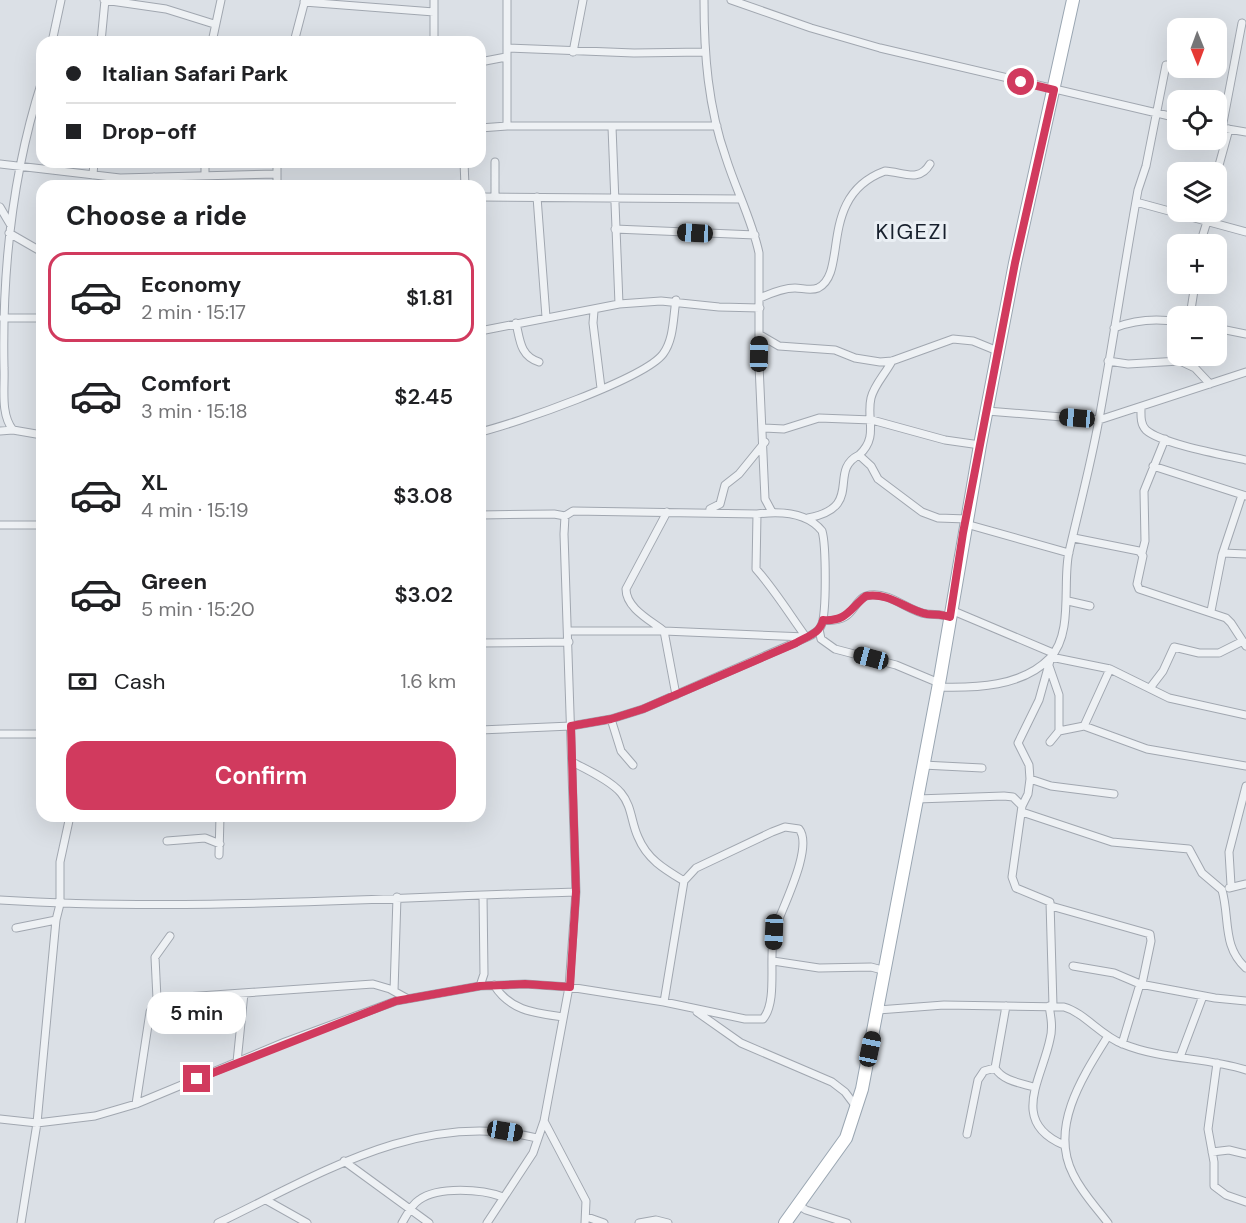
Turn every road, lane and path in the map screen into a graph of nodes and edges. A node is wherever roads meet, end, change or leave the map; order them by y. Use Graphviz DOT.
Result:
graph roads {
  1 [pos="61,0"];
  2 [pos="105,0"];
  3 [pos="114,0"];
  4 [pos="221,0"];
  5 [pos="434,0"];
  6 [pos="507,0"];
  7 [pos="583,0"];
  8 [pos="704,0"];
  9 [pos="731,0"];
  10 [pos="1073,0"];
  11 [pos="305,1"];
  12 [pos="750,3"];
  13 [pos="434,12"];
  14 [pos="1242,23"];
  15 [pos="214,24"];
  16 [pos="53,36"];
  17 [pos="102,36"];
  18 [pos="212,36"];
  19 [pos="296,36"];
  20 [pos="434,36"];
  21 [pos="507,48"];
  22 [pos="573,52"];
  23 [pos="704,52"];
  24 [pos="506,57"];
  25 [pos="486,61"];
  26 [pos="1167,65"];
  27 [pos="1054,90"];
  28 [pos="1227,102"];
  29 [pos="36,104"];
  30 [pos="1156,112"];
  31 [pos="1167,115"];
  32 [pos="507,126"];
  33 [pos="717,126"];
  34 [pos="612,127"];
  35 [pos="486,128"];
  36 [pos="1227,129"];
  37 [pos="1246,132"];
  38 [pos="495,162"];
  39 [pos="0,164"];
  40 [pos="930,164"];
  41 [pos="19,168"];
  42 [pos="94,168"];
  43 [pos="206,168"];
  44 [pos="277,168"];
  45 [pos="277,174"];
  46 [pos="93,175"];
  47 [pos="205,175"];
  48 [pos="153,177"];
  49 [pos="112,180"];
  50 [pos="133,180"];
  51 [pos="277,180"];
  52 [pos="486,197"];
  53 [pos="495,197"];
  54 [pos="537,197"];
  55 [pos="614,198"];
  56 [pos="741,199"];
  57 [pos="1136,202"];
  58 [pos="0,207"];
  59 [pos="1167,210"];
  60 [pos="1210,222"];
  61 [pos="10,224"];
  62 [pos="615,229"];
  63 [pos="1246,232"];
  64 [pos="9,233"];
  65 [pos="755,235"];
  66 [pos="36,249"];
  67 [pos="760,298"];
  68 [pos="676,300"];
  69 [pos="619,304"];
  70 [pos="760,308"];
  71 [pos="594,311"];
  72 [pos="546,317"];
  73 [pos="3,318"];
  74 [pos="36,318"];
  75 [pos="1167,321"];
  76 [pos="516,323"];
  77 [pos="1114,328"];
  78 [pos="486,330"];
  79 [pos="1227,330"];
  80 [pos="1246,334"];
  81 [pos="760,335"];
  82 [pos="1000,352"];
  83 [pos="892,361"];
  84 [pos="1108,361"];
  85 [pos="539,362"];
  86 [pos="1246,372"];
  87 [pos="1210,384"];
  88 [pos="601,388"];
  89 [pos="1141,407"];
  90 [pos="987,411"];
  91 [pos="7,419"];
  92 [pos="872,420"];
  93 [pos="1099,420"];
  94 [pos="764,428"];
  95 [pos="0,430"];
  96 [pos="13,430"];
  97 [pos="486,431"];
  98 [pos="36,434"];
  99 [pos="1165,439"];
  100 [pos="765,442"];
  101 [pos="980,445"];
  102 [pos="860,455"];
  103 [pos="1246,460"];
  104 [pos="1153,466"];
  105 [pos="1244,495"];
  106 [pos="704,511"];
  107 [pos="667,512"];
  108 [pos="772,512"];
  109 [pos="757,514"];
  110 [pos="486,515"];
  111 [pos="565,516"];
  112 [pos="808,518"];
  113 [pos="966,522"];
  114 [pos="0,525"];
  115 [pos="36,525"];
  116 [pos="1074,538"];
  117 [pos="1069,553"];
  118 [pos="1142,553"];
  119 [pos="1223,553"];
  120 [pos="1246,554"];
  121 [pos="1068,601"];
  122 [pos="1090,606"];
  123 [pos="1211,611"];
  124 [pos="951,614"];
  125 [pos="823,620"];
  126 [pos="819,629"];
  127 [pos="569,631"];
  128 [pos="664,631"];
  129 [pos="806,637"];
  130 [pos="569,642"];
  131 [pos="486,643"];
  132 [pos="1245,644"];
  133 [pos="1052,655"];
  134 [pos="1049,666"];
  135 [pos="1110,669"];
  136 [pos="939,685"];
  137 [pos="1150,688"];
  138 [pos="676,695"];
  139 [pos="1246,715"];
  140 [pos="611,719"];
  141 [pos="571,726"];
  142 [pos="1084,726"];
  143 [pos="486,730"];
  144 [pos="1059,731"];
  145 [pos="0,734"];
  146 [pos="36,734"];
  147 [pos="1050,742"];
  148 [pos="574,764"];
  149 [pos="633,765"];
  150 [pos="923,765"];
  151 [pos="1246,766"];
  152 [pos="982,768"];
  153 [pos="1030,779"];
  154 [pos="1246,786"];
  155 [pos="1114,794"];
  156 [pos="918,799"];
  157 [pos="1022,809"];
  158 [pos="69,822"];
  159 [pos="220,822"];
  160 [pos="167,841"];
  161 [pos="220,844"];
  162 [pos="219,855"];
  163 [pos="684,881"];
  164 [pos="1246,884"];
  165 [pos="1232,885"];
  166 [pos="576,892"];
  167 [pos="483,895"];
  168 [pos="1224,896"];
  169 [pos="397,897"];
  170 [pos="0,900"];
  171 [pos="60,903"];
  172 [pos="1051,906"];
  173 [pos="56,920"];
  174 [pos="16,928"];
  175 [pos="170,936"];
  176 [pos="773,962"];
  177 [pos="1073,966"];
  178 [pos="1246,968"];
  179 [pos="886,970"];
  180 [pos="1141,984"];
  181 [pos="494,985"];
  182 [pos="480,986"];
  183 [pos="570,987"];
  184 [pos="394,991"];
  185 [pos="244,993"];
  186 [pos="1203,996"];
  187 [pos="157,999"];
  188 [pos="408,999"];
  189 [pos="1246,1000"];
  190 [pos="664,1002"];
  191 [pos="1006,1006"];
  192 [pos="1051,1006"];
  193 [pos="692,1009"];
  194 [pos="878,1010"];
  195 [pos="563,1017"];
  196 [pos="1108,1036"];
  197 [pos="1122,1044"];
  198 [pos="1180,1057"];
  199 [pos="237,1062"];
  200 [pos="1216,1063"];
  201 [pos="995,1068"];
  202 [pos="1246,1070"];
  203 [pos="1034,1087"];
  204 [pos="136,1104"];
  205 [pos="857,1108"];
  206 [pos="0,1119"];
  207 [pos="544,1121"];
  208 [pos="37,1123"];
  209 [pos="967,1134"];
  210 [pos="537,1138"];
  211 [pos="1064,1145"];
  212 [pos="1212,1152"];
  213 [pos="1246,1154"];
  214 [pos="344,1161"];
  215 [pos="503,1197"];
  216 [pos="266,1200"];
  217 [pos="1246,1202"];
  218 [pos="798,1204"];
  219 [pos="410,1210"];
  220 [pos="586,1220"];
  221 [pos="21,1223"];
  222 [pos="219,1223"];
  223 [pos="307,1223"];
  224 [pos="402,1223"];
  225 [pos="429,1223"];
  226 [pos="487,1223"];
  227 [pos="604,1223"];
  228 [pos="639,1223"];
  229 [pos="668,1223"];
  230 [pos="785,1223"];
  231 [pos="847,1223"];
  232 [pos="1108,1223"];
  1 -- 16 [label="street"];
  2 -- 3 [label="street"];
  2 -- 17 [label="street"];
  3 -- 15 [label="street"];
  4 -- 15 [label="street"];
  5 -- 13 [label="street"];
  6 -- 21 [label="street"];
  7 -- 22 [label="street"];
  8 -- 23 [label="street"];
  9 -- 12 [label="street"];
  10 -- 27 [label="main road"];
  11 -- 13 [label="street"];
  11 -- 19 [label="street"];
  12 -- 27 [label="street"];
  13 -- 20 [label="street"];
  14 -- 28 [label="street"];
  15 -- 18 [label="street"];
  21 -- 22 [label="street"];
  21 -- 24 [label="street"];
  22 -- 23 [label="street"];
  23 -- 33 [label="street"];
  24 -- 25 [label="street"];
  24 -- 32 [label="street"];
  26 -- 30 [label="street"];
  27 -- 30 [label="street"];
  27 -- 82 [label="main road"];
  29 -- 41 [label="street"];
  30 -- 31 [label="street"];
  30 -- 57 [label="street"];
  32 -- 34 [label="street"];
  32 -- 35 [label="street"];
  33 -- 34 [label="street"];
  33 -- 56 [label="street"];
  34 -- 55 [label="street"];
  36 -- 37 [label="street"];
  38 -- 53 [label="street"];
  39 -- 41 [label="street"];
  40 -- 67 [label="street"];
  41 -- 46 [label="street"];
  41 -- 61 [label="street"];
  42 -- 46 [label="street"];
  43 -- 47 [label="street"];
  44 -- 45 [label="street"];
  45 -- 47 [label="street"];
  45 -- 51 [label="street"];
  46 -- 49 [label="street"];
  47 -- 48 [label="street"];
  48 -- 50 [label="street"];
  52 -- 53 [label="street"];
  53 -- 54 [label="street"];
  54 -- 55 [label="street"];
  54 -- 72 [label="street"];
  55 -- 56 [label="street"];
  55 -- 62 [label="street"];
  56 -- 65 [label="street"];
  57 -- 59 [label="street"];
  57 -- 77 [label="street"];
  58 -- 61 [label="street"];
  60 -- 63 [label="street"];
  61 -- 64 [label="street"];
  62 -- 65 [label="street"];
  62 -- 69 [label="street"];
  64 -- 66 [label="street"];
  64 -- 73 [label="street"];
  65 -- 67 [label="street"];
  67 -- 70 [label="street"];
  68 -- 69 [label="street"];
  68 -- 70 [label="street"];
  68 -- 88 [label="street"];
  69 -- 71 [label="street"];
  70 -- 81 [label="street"];
  71 -- 72 [label="street"];
  71 -- 88 [label="street"];
  72 -- 76 [label="street"];
  73 -- 74 [label="street"];
  73 -- 91 [label="street"];
  75 -- 77 [label="street"];
  76 -- 78 [label="street"];
  76 -- 85 [label="street"];
  77 -- 84 [label="street"];
  79 -- 80 [label="street"];
  81 -- 83 [label="street"];
  81 -- 94 [label="street"];
  82 -- 83 [label="street"];
  82 -- 90 [label="main road"];
  83 -- 92 [label="street"];
  84 -- 87 [label="street"];
  84 -- 93 [label="street"];
  86 -- 87 [label="street"];
  87 -- 89 [label="street"];
  88 -- 97 [label="street"];
  89 -- 93 [label="street"];
  89 -- 99 [label="street"];
  90 -- 93 [label="street"];
  90 -- 101 [label="main road"];
  91 -- 95 [label="street"];
  91 -- 96 [label="street"];
  92 -- 94 [label="street"];
  92 -- 101 [label="street"];
  92 -- 102 [label="street"];
  93 -- 116 [label="street"];
  94 -- 100 [label="street"];
  95 -- 96 [label="street"];
  96 -- 98 [label="street"];
  99 -- 103 [label="street"];
  99 -- 104 [label="street"];
  100 -- 106 [label="street"];
  100 -- 108 [label="street"];
  101 -- 113 [label="main road"];
  102 -- 112 [label="street"];
  102 -- 113 [label="street"];
  104 -- 105 [label="street"];
  104 -- 118 [label="street"];
  105 -- 119 [label="street"];
  106 -- 107 [label="street"];
  106 -- 109 [label="street"];
  107 -- 111 [label="street"];
  107 -- 128 [label="street"];
  108 -- 109 [label="street"];
  108 -- 112 [label="street"];
  109 -- 129 [label="street"];
  110 -- 111 [label="street"];
  111 -- 127 [label="street"];
  112 -- 125 [label="street"];
  113 -- 117 [label="street"];
  113 -- 124 [label="main road"];
  114 -- 115 [label="street"];
  116 -- 117 [label="street"];
  116 -- 118 [label="street"];
  117 -- 121 [label="street"];
  118 -- 123 [label="street"];
  119 -- 120 [label="street"];
  119 -- 123 [label="street"];
  121 -- 122 [label="street"];
  121 -- 133 [label="street"];
  123 -- 132 [label="street"];
  124 -- 125 [label="street"];
  124 -- 133 [label="street"];
  124 -- 136 [label="main road"];
  125 -- 126 [label="street"];
  126 -- 129 [label="street"];
  126 -- 136 [label="street"];
  127 -- 128 [label="street"];
  127 -- 130 [label="street"];
  128 -- 129 [label="street"];
  128 -- 138 [label="street"];
  129 -- 138 [label="street"];
  130 -- 131 [label="street"];
  130 -- 141 [label="street"];
  132 -- 137 [label="street"];
  133 -- 134 [label="street"];
  133 -- 135 [label="street"];
  133 -- 136 [label="street"];
  134 -- 144 [label="street"];
  134 -- 153 [label="street"];
  135 -- 137 [label="street"];
  135 -- 142 [label="street"];
  136 -- 150 [label="main road"];
  137 -- 139 [label="street"];
  138 -- 140 [label="street"];
  140 -- 141 [label="street"];
  140 -- 149 [label="street"];
  141 -- 143 [label="street"];
  141 -- 148 [label="street"];
  142 -- 144 [label="street"];
  142 -- 151 [label="street"];
  144 -- 147 [label="street"];
  145 -- 146 [label="street"];
  148 -- 163 [label="street"];
  148 -- 166 [label="street"];
  150 -- 152 [label="street"];
  150 -- 156 [label="main road"];
  153 -- 155 [label="street"];
  153 -- 157 [label="street"];
  154 -- 165 [label="street"];
  156 -- 157 [label="street"];
  156 -- 179 [label="main road"];
  157 -- 168 [label="street"];
  157 -- 172 [label="street"];
  158 -- 171 [label="street"];
  159 -- 161 [label="street"];
  160 -- 161 [label="street"];
  161 -- 162 [label="street"];
  163 -- 176 [label="street"];
  163 -- 190 [label="street"];
  164 -- 165 [label="street"];
  165 -- 168 [label="street"];
  166 -- 167 [label="street"];
  166 -- 183 [label="street"];
  167 -- 169 [label="street"];
  167 -- 182 [label="street"];
  168 -- 178 [label="street"];
  169 -- 171 [label="street"];
  169 -- 184 [label="street"];
  170 -- 171 [label="street"];
  171 -- 173 [label="street"];
  172 -- 180 [label="street"];
  172 -- 192 [label="street"];
  173 -- 174 [label="street"];
  173 -- 208 [label="street"];
  175 -- 187 [label="street"];
  176 -- 179 [label="street"];
  176 -- 193 [label="street"];
  177 -- 180 [label="street"];
  179 -- 194 [label="main road"];
  180 -- 186 [label="street"];
  180 -- 197 [label="street"];
  181 -- 182 [label="street"];
  181 -- 183 [label="street"];
  181 -- 195 [label="street"];
  182 -- 188 [label="street"];
  183 -- 190 [label="street"];
  183 -- 195 [label="street"];
  184 -- 185 [label="street"];
  184 -- 188 [label="street"];
  185 -- 187 [label="street"];
  185 -- 199 [label="street"];
  186 -- 189 [label="street"];
  186 -- 198 [label="street"];
  187 -- 204 [label="street"];
  188 -- 199 [label="street"];
  190 -- 193 [label="street"];
  191 -- 192 [label="street"];
  191 -- 194 [label="street"];
  191 -- 201 [label="street"];
  192 -- 196 [label="street"];
  192 -- 203 [label="street"];
  193 -- 205 [label="street"];
  194 -- 205 [label="main road"];
  195 -- 207 [label="street"];
  196 -- 197 [label="street"];
  196 -- 211 [label="street"];
  197 -- 198 [label="street"];
  198 -- 200 [label="street"];
  199 -- 204 [label="street"];
  200 -- 202 [label="street"];
  200 -- 212 [label="street"];
  201 -- 203 [label="street"];
  201 -- 209 [label="street"];
  203 -- 211 [label="street"];
  204 -- 208 [label="street"];
  205 -- 218 [label="main road"];
  206 -- 208 [label="street"];
  207 -- 210 [label="street"];
  207 -- 220 [label="street"];
  208 -- 221 [label="street"];
  210 -- 214 [label="street"];
  210 -- 215 [label="street"];
  211 -- 232 [label="street"];
  212 -- 213 [label="street"];
  212 -- 217 [label="street"];
  214 -- 216 [label="street"];
  214 -- 219 [label="street"];
  215 -- 219 [label="street"];
  215 -- 226 [label="street"];
  216 -- 222 [label="street"];
  216 -- 223 [label="street"];
  218 -- 230 [label="main road"];
  218 -- 231 [label="street"];
  219 -- 224 [label="street"];
  219 -- 225 [label="street"];
  220 -- 227 [label="street"];
  228 -- 229 [label="street"];
}
